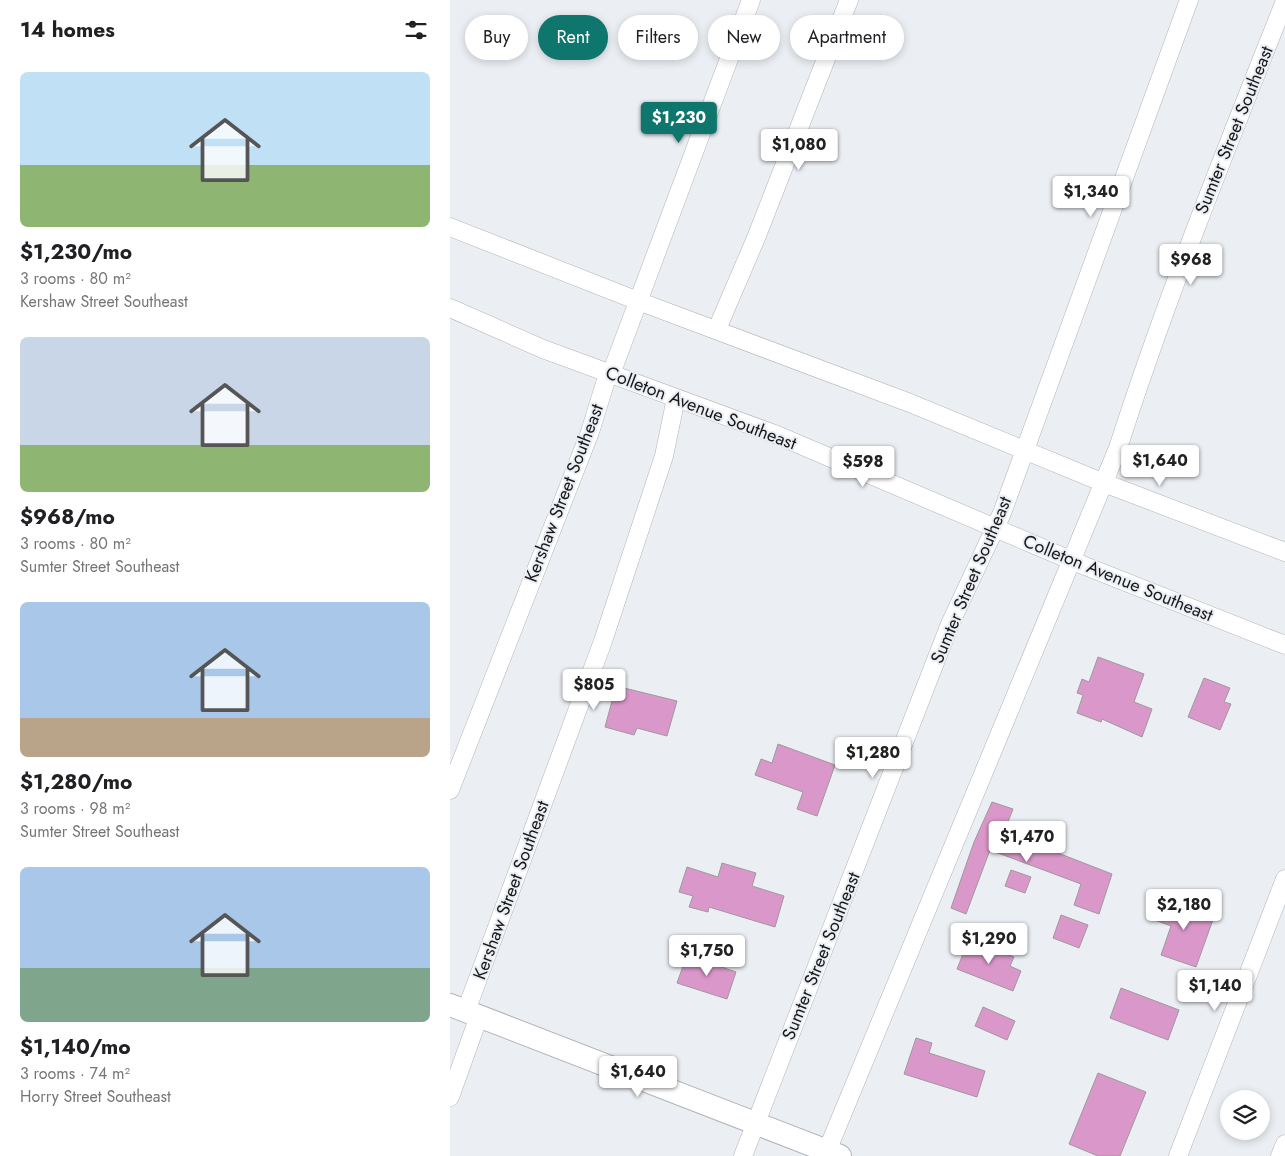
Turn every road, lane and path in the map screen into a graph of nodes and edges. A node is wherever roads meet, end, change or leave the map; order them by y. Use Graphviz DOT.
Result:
graph roads {
  1 [pos="751,0"];
  2 [pos="849,0"];
  3 [pos="1189,0"];
  4 [pos="1285,1"];
  5 [pos="450,227"];
  6 [pos="638,301"];
  7 [pos="450,308"];
  8 [pos="717,329"];
  9 [pos="611,374"];
  10 [pos="676,398"];
  11 [pos="1025,449"];
  12 [pos="1104,483"];
  13 [pos="995,528"];
  14 [pos="1285,552"];
  15 [pos="1070,560"];
  16 [pos="1285,645"];
  17 [pos="450,790"];
  18 [pos="1285,879"];
  19 [pos="465,1011"];
  20 [pos="450,1097"];
  21 [pos="756,1123"];
  22 [pos="1285,1144"];
  23 [pos="834,1153"];
  24 [pos="743,1156"];
  25 [pos="1178,1156"];
  26 [pos="1280,1156"];
  1 -- 6 [label="street, Kershaw Street Southeast"];
  2 -- 8 [label="street"];
  3 -- 11 [label="street, Sumter Street Southeast"];
  4 -- 12 [label="street, Sumter Street Southeast"];
  5 -- 6 [label="street"];
  6 -- 8 [label="street"];
  6 -- 9 [label="street, Kershaw Street Southeast"];
  7 -- 9 [label="street, Colleton Avenue Southeast"];
  8 -- 11 [label="street"];
  9 -- 10 [label="street, Colleton Avenue Southeast"];
  9 -- 17 [label="street, Kershaw Street Southeast"];
  10 -- 13 [label="street, Colleton Avenue Southeast"];
  10 -- 19 [label="street, Kershaw Street Southeast"];
  11 -- 12 [label="street"];
  11 -- 13 [label="street, Sumter Street Southeast"];
  12 -- 14 [label="street"];
  12 -- 15 [label="street, Sumter Street Southeast"];
  13 -- 15 [label="street, Colleton Avenue Southeast"];
  13 -- 21 [label="street, Sumter Street Southeast"];
  15 -- 16 [label="street, Colleton Avenue Southeast"];
  15 -- 23 [label="street, Sumter Street Southeast"];
  18 -- 25 [label="street"];
  19 -- 20 [label="street, Kershaw Street Southeast"];
  19 -- 21 [label="street"];
  21 -- 23 [label="street"];
  21 -- 24 [label="street, Sumter Street Southeast"];
  22 -- 26 [label="street"];
}
